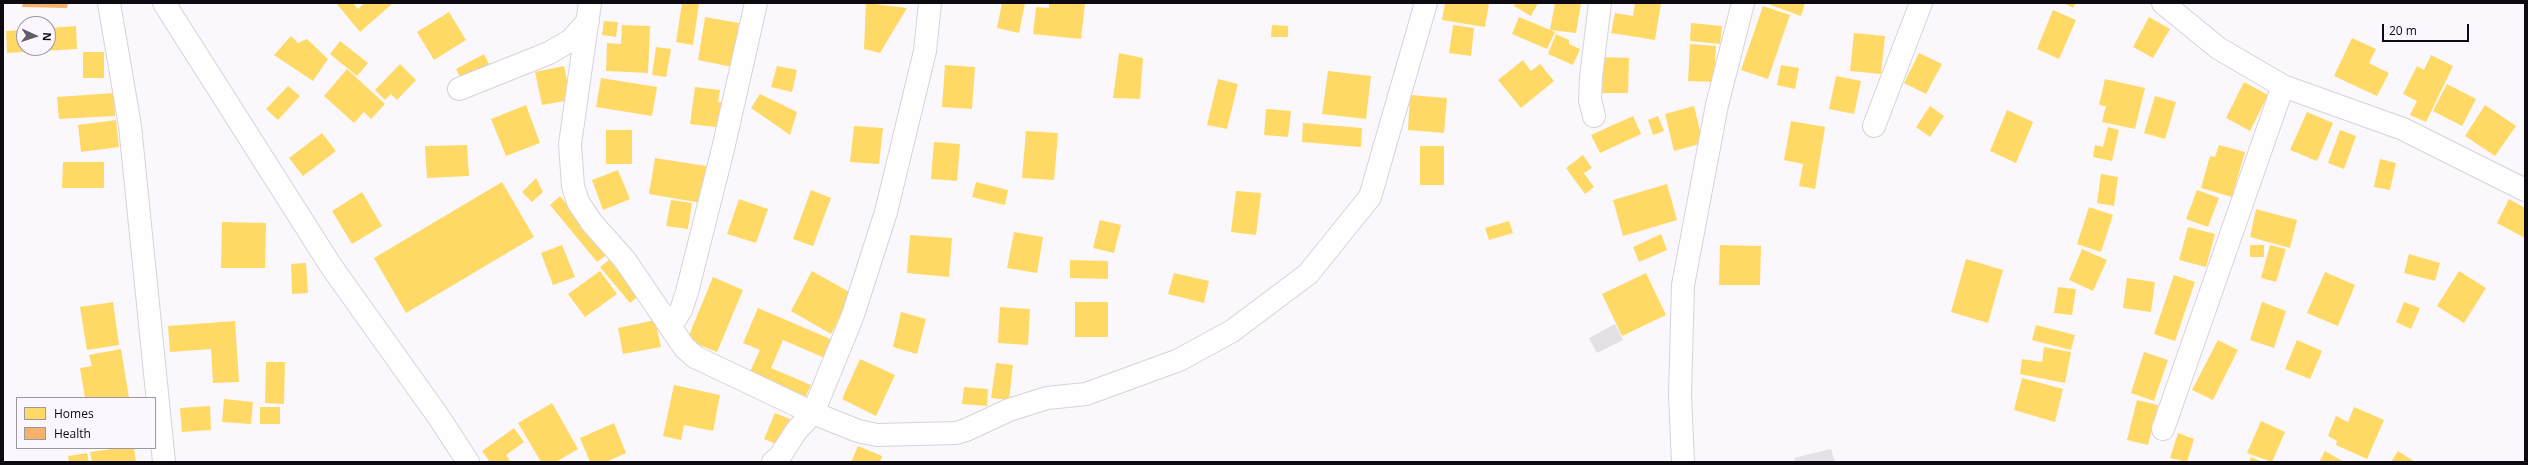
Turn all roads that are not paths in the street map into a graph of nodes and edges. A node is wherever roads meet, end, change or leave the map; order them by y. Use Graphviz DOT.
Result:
graph roads {
  1 [pos="110,3"];
  2 [pos="164,3"];
  3 [pos="756,3"];
  4 [pos="930,3"];
  5 [pos="1426,3"];
  6 [pos="1600,3"];
  7 [pos="1743,3"];
  8 [pos="1921,3"];
  9 [pos="2163,3"];
  10 [pos="589,12"];
  11 [pos="2283,86"];
  12 [pos="459,89"];
  13 [pos="1594,116"];
  14 [pos="1874,126"];
  15 [pos="2525,190"];
  16 [pos="670,327"];
  17 [pos="813,413"];
  18 [pos="2163,429"];
  19 [pos="164,462"];
  20 [pos="468,462"];
  21 [pos="773,462"];
  22 [pos="1683,462"];
  1 -- 19 [label="street"];
  2 -- 20 [label="street"];
  3 -- 16 [label="street"];
  4 -- 17 [label="street"];
  5 -- 17 [label="street"];
  6 -- 13 [label="street"];
  7 -- 22 [label="street"];
  8 -- 14 [label="street"];
  9 -- 11 [label="street"];
  10 -- 12 [label="street"];
  10 -- 16 [label="street"];
  11 -- 15 [label="street"];
  11 -- 18 [label="street"];
  16 -- 17 [label="street"];
  17 -- 21 [label="street"];
}
